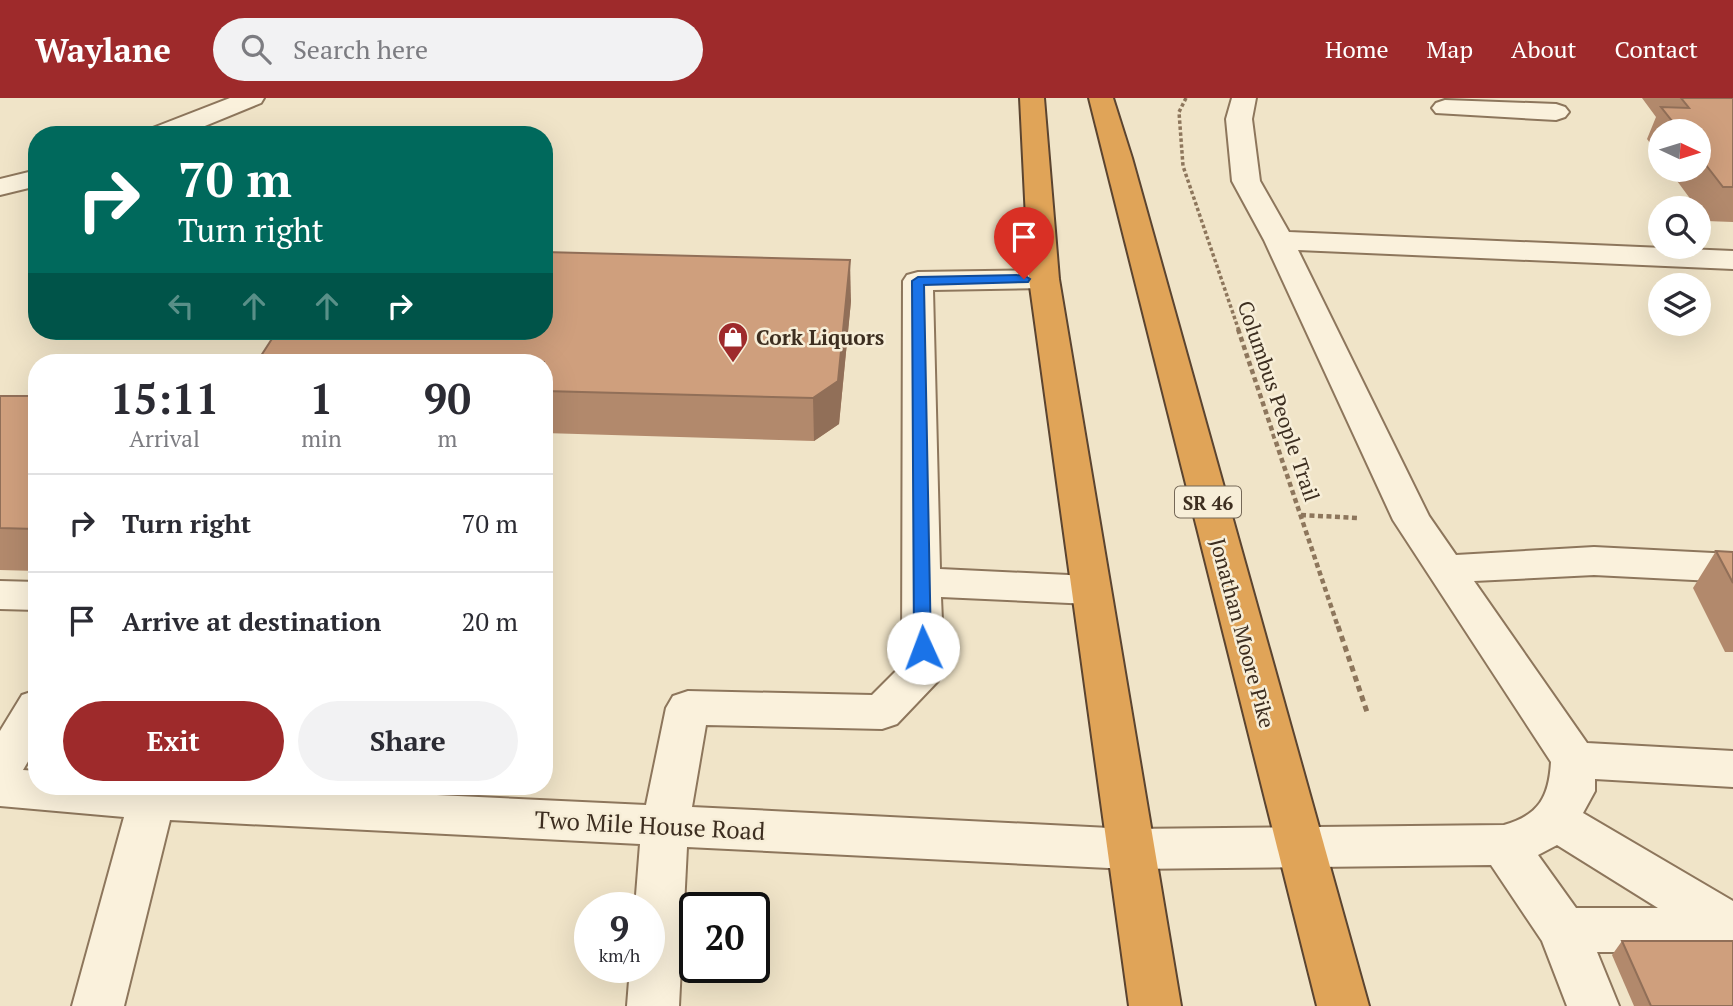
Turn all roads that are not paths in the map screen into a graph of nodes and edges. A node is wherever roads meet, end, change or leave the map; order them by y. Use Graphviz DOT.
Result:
graph roads {
  1 [pos="253,98"];
  2 [pos="1032,98"];
  3 [pos="1101,98"];
  4 [pos="1244,98"];
  5 [pos="1445,108"];
  6 [pos="1129,110"];
  7 [pos="1556,112"];
  8 [pos="182,126"];
  9 [pos="1119,158"];
  10 [pos="28,180"];
  11 [pos="0,187"];
  12 [pos="1279,240"];
  13 [pos="1733,260"];
  14 [pos="1044,279"];
  15 [pos="1733,568"];
  16 [pos="1444,569"];
  17 [pos="921,582"];
  18 [pos="1090,590"];
  19 [pos="0,595"];
  20 [pos="28,596"];
  21 [pos="28,722"];
  22 [pos="1574,760"];
  23 [pos="1733,769"];
  24 [pos="0,770"];
  25 [pos="0,787"];
  26 [pos="28,789"];
  27 [pos="94,795"];
  28 [pos="152,800"];
  29 [pos="1555,820"];
  30 [pos="665,826"];
  31 [pos="1504,845"];
  32 [pos="1301,846"];
  33 [pos="1129,849"];
  34 [pos="1733,928"];
  35 [pos="1563,930"];
  36 [pos="98,1006"];
  37 [pos="653,1006"];
  38 [pos="1155,1006"];
  39 [pos="1343,1006"];
  40 [pos="1593,1006"];
  1 -- 8 [label="street"];
  2 -- 14 [label="highway"];
  3 -- 9 [label="highway, Jonathan Moore Pike / SR 46"];
  4 -- 12 [label="street"];
  5 -- 7 [label="street"];
  6 -- 9 [label="highway"];
  9 -- 32 [label="highway, Jonathan Moore Pike / SR 46"];
  10 -- 11 [label="street"];
  12 -- 13 [label="street"];
  12 -- 16 [label="street"];
  14 -- 17 [label="street"];
  14 -- 18 [label="highway"];
  15 -- 16 [label="street"];
  16 -- 22 [label="street"];
  17 -- 18 [label="street"];
  17 -- 30 [label="street"];
  18 -- 33 [label="highway"];
  19 -- 20 [label="street"];
  21 -- 24 [label="street"];
  22 -- 23 [label="street"];
  22 -- 29 [label="street"];
  25 -- 26 [label="street, Two Mile House Road"];
  27 -- 28 [label="street, Two Mile House Road"];
  28 -- 30 [label="street, Two Mile House Road"];
  28 -- 36 [label="street"];
  29 -- 31 [label="street, Two Mile House Road"];
  29 -- 34 [label="street"];
  30 -- 33 [label="street, Two Mile House Road"];
  30 -- 37 [label="street"];
  31 -- 32 [label="street, Two Mile House Road"];
  31 -- 35 [label="street"];
  32 -- 33 [label="street, Two Mile House Road"];
  32 -- 39 [label="highway, Jonathan Moore Pike / SR 46"];
  33 -- 38 [label="highway"];
  34 -- 35 [label="street"];
  35 -- 40 [label="street"];
}
